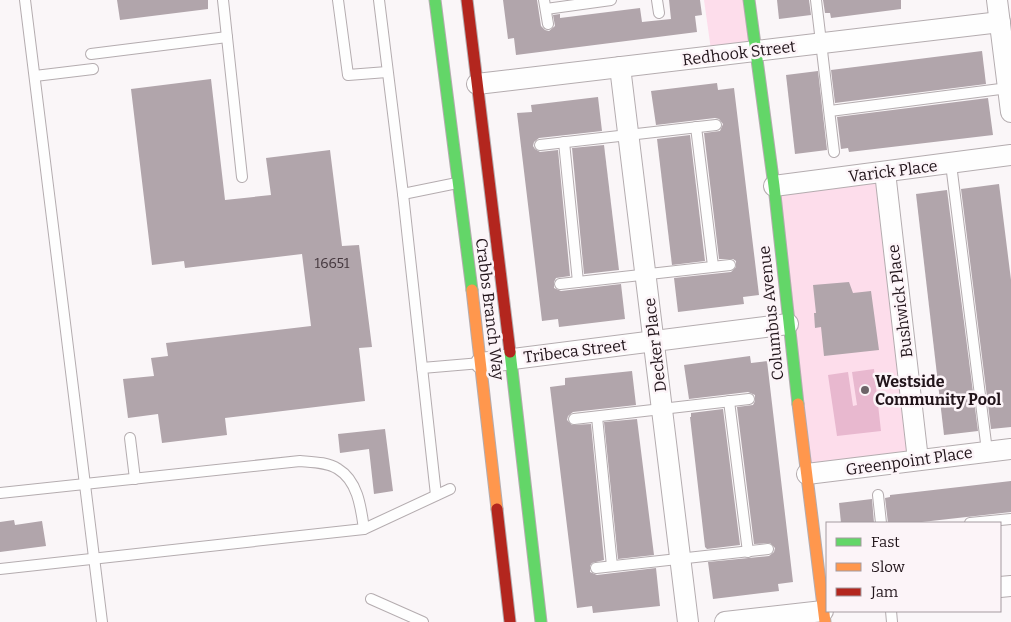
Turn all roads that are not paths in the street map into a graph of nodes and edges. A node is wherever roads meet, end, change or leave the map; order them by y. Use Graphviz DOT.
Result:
graph roads {
  1 [pos="25,0"];
  2 [pos="223,0"];
  3 [pos="338,0"];
  4 [pos="379,0"];
  5 [pos="435,0"];
  6 [pos="467,0"];
  7 [pos="611,0"];
  8 [pos="657,0"];
  9 [pos="749,0"];
  10 [pos="816,0"];
  11 [pos="997,0"];
  12 [pos="545,5"];
  13 [pos="658,13"];
  14 [pos="1000,22"];
  15 [pos="548,24"];
  16 [pos="227,37"];
  17 [pos="821,44"];
  18 [pos="756,51"];
  19 [pos="91,54"];
  20 [pos="620,67"];
  21 [pos="93,68"];
  22 [pos="387,72"];
  23 [pos="35,76"];
  24 [pos="477,84"];
  25 [pos="1008,88"];
  26 [pos="830,111"];
  27 [pos="1011,112"];
  28 [pos="716,125"];
  29 [pos="696,127"];
  30 [pos="629,135"];
  31 [pos="564,142"];
  32 [pos="540,145"];
  33 [pos="834,152"];
  34 [pos="1011,155"];
  35 [pos="951,164"];
  36 [pos="885,172"];
  37 [pos="242,177"];
  38 [pos="457,183"];
  39 [pos="774,186"];
  40 [pos="403,194"];
  41 [pos="730,265"];
  42 [pos="713,266"];
  43 [pos="646,274"];
  44 [pos="578,282"];
  45 [pos="560,284"];
  46 [pos="788,324"];
  47 [pos="655,341"];
  48 [pos="511,359"];
  49 [pos="481,363"];
  50 [pos="422,368"];
  51 [pos="749,399"];
  52 [pos="729,401"];
  53 [pos="662,408"];
  54 [pos="597,416"];
  55 [pos="574,419"];
  56 [pos="130,438"];
  57 [pos="1011,448"];
  58 [pos="987,451"];
  59 [pos="918,460"];
  60 [pos="807,474"];
  61 [pos="135,479"];
  62 [pos="84,484"];
  63 [pos="450,489"];
  64 [pos="0,493"];
  65 [pos="436,495"];
  66 [pos="878,495"];
  67 [pos="1011,518"];
  68 [pos="881,522"];
  69 [pos="978,522"];
  70 [pos="364,529"];
  71 [pos="768,549"];
  72 [pos="748,552"];
  73 [pos="94,559"];
  74 [pos="680,559"];
  75 [pos="612,566"];
  76 [pos="596,568"];
  77 [pos="0,569"];
  78 [pos="371,599"];
  79 [pos="825,614"];
  80 [pos="756,620"];
  81 [pos="102,622"];
  82 [pos="423,622"];
  83 [pos="510,622"];
  84 [pos="541,622"];
  85 [pos="688,622"];
  86 [pos="725,622"];
  1 -- 23 [label="lane"];
  2 -- 16 [label="lane"];
  3 -- 22 [label="lane"];
  4 -- 22 [label="lane"];
  5 -- 38 [label="main road, Crabbs Branch Way"];
  6 -- 24 [label="main road, Crabbs Branch Way"];
  7 -- 12 [label="lane"];
  8 -- 13 [label="lane"];
  9 -- 18 [label="main road, Columbus Avenue"];
  10 -- 17 [label="lane"];
  11 -- 14 [label="street"];
  12 -- 15 [label="lane"];
  14 -- 17 [label="street, Redhook Street"];
  14 -- 25 [label="street"];
  16 -- 19 [label="lane"];
  16 -- 37 [label="lane"];
  17 -- 18 [label="street, Redhook Street"];
  17 -- 26 [label="lane"];
  18 -- 20 [label="street, Redhook Street"];
  18 -- 39 [label="main road, Columbus Avenue"];
  20 -- 24 [label="street, Redhook Street"];
  20 -- 30 [label="street, Decker Place"];
  21 -- 23 [label="lane"];
  22 -- 40 [label="lane"];
  23 -- 62 [label="lane"];
  24 -- 48 [label="main road, Crabbs Branch Way"];
  25 -- 26 [label="lane"];
  25 -- 27 [label="street"];
  26 -- 33 [label="lane"];
  28 -- 29 [label="lane"];
  29 -- 30 [label="lane"];
  29 -- 42 [label="lane"];
  30 -- 31 [label="lane"];
  30 -- 43 [label="street, Decker Place"];
  31 -- 32 [label="lane"];
  31 -- 44 [label="lane"];
  34 -- 35 [label="street, Varick Place"];
  35 -- 36 [label="street, Varick Place"];
  35 -- 58 [label="lane"];
  36 -- 39 [label="street, Varick Place"];
  36 -- 59 [label="street, Bushwick Place"];
  38 -- 40 [label="lane"];
  38 -- 49 [label="main road, Crabbs Branch Way"];
  39 -- 46 [label="main road, Columbus Avenue"];
  40 -- 50 [label="lane"];
  41 -- 42 [label="lane"];
  42 -- 43 [label="lane"];
  43 -- 44 [label="lane"];
  43 -- 47 [label="street, Decker Place"];
  44 -- 45 [label="lane"];
  46 -- 47 [label="street, Tribeca Street"];
  46 -- 60 [label="main road, Columbus Avenue"];
  47 -- 48 [label="street, Tribeca Street"];
  47 -- 53 [label="street, Decker Place"];
  48 -- 49 [label="street, Tribeca Street"];
  48 -- 84 [label="main road, Crabbs Branch Way"];
  49 -- 50 [label="lane"];
  49 -- 83 [label="main road, Crabbs Branch Way"];
  50 -- 65 [label="lane"];
  51 -- 52 [label="lane"];
  52 -- 53 [label="lane"];
  52 -- 72 [label="lane"];
  53 -- 54 [label="lane"];
  53 -- 74 [label="street, Decker Place"];
  54 -- 55 [label="lane"];
  54 -- 75 [label="lane"];
  56 -- 61 [label="lane"];
  57 -- 58 [label="street, Greenpoint Place"];
  58 -- 59 [label="street, Greenpoint Place"];
  59 -- 60 [label="street, Greenpoint Place"];
  60 -- 79 [label="main road, Columbus Avenue"];
  61 -- 62 [label="lane"];
  61 -- 70 [label="lane"];
  62 -- 64 [label="lane"];
  62 -- 73 [label="lane"];
  63 -- 65 [label="lane"];
  65 -- 70 [label="lane"];
  66 -- 68 [label="lane"];
  67 -- 69 [label="lane"];
  70 -- 73 [label="lane"];
  71 -- 72 [label="lane"];
  72 -- 74 [label="lane"];
  73 -- 77 [label="lane"];
  73 -- 81 [label="lane"];
  74 -- 75 [label="lane"];
  74 -- 85 [label="street, Decker Place"];
  75 -- 76 [label="lane"];
  78 -- 82 [label="lane"];
  79 -- 80 [label="street"];
  80 -- 86 [label="street"];
}
